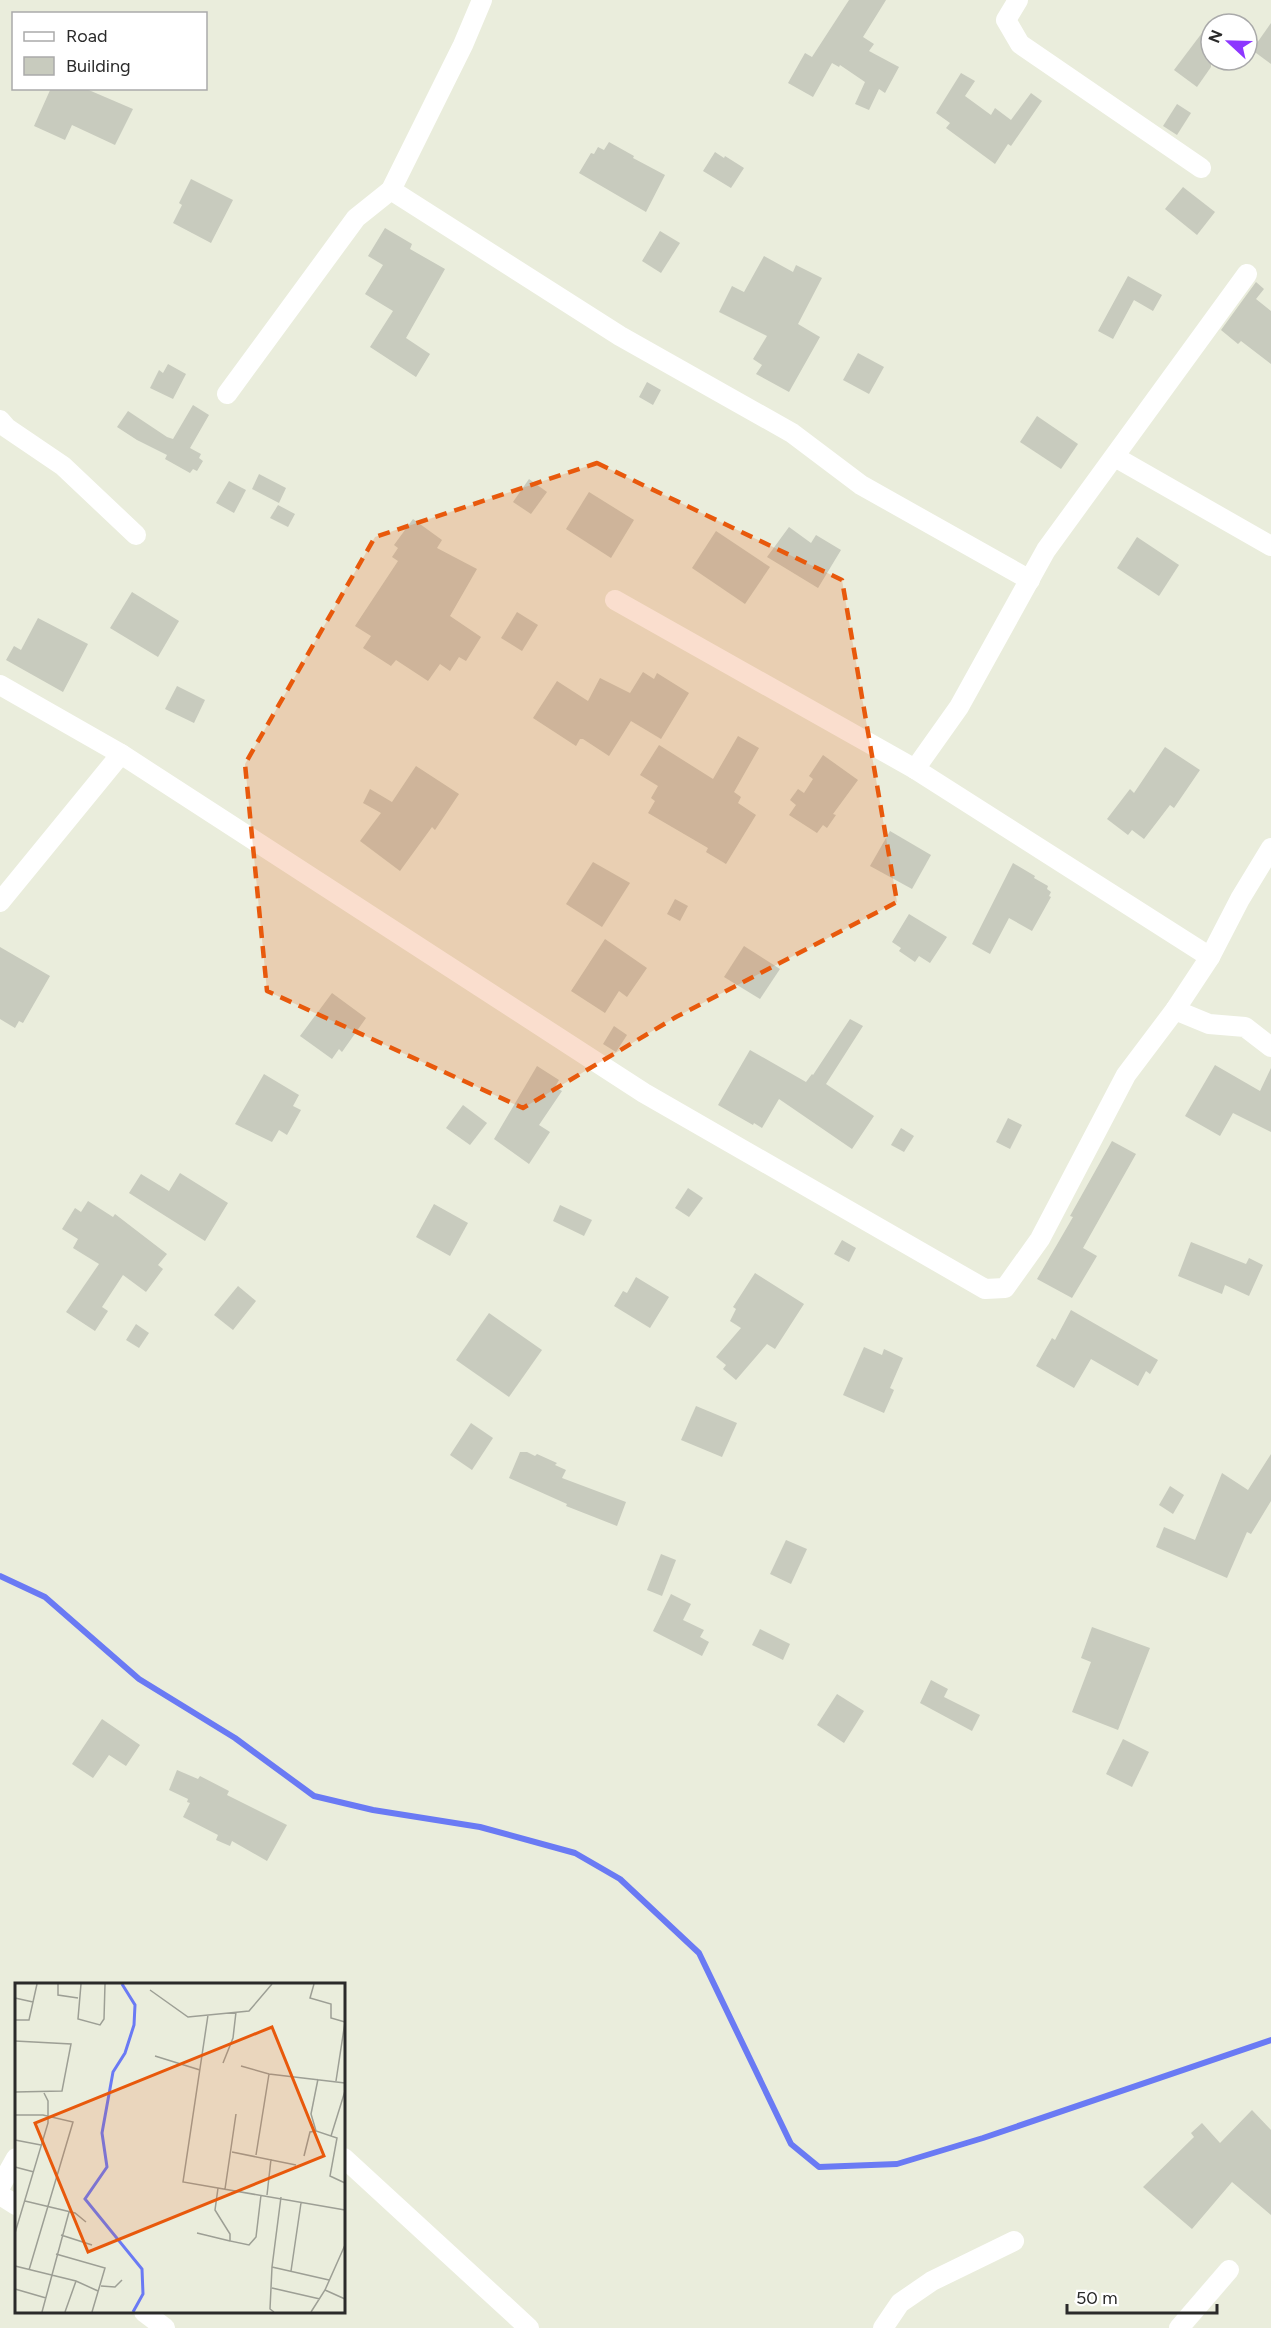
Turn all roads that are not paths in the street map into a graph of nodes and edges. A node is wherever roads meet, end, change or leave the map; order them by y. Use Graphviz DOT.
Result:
graph roads {
  1 [pos="482,0"];
  2 [pos="1018,0"];
  3 [pos="1201,168"];
  4 [pos="391,190"];
  5 [pos="1247,274"];
  6 [pos="227,394"];
  7 [pos="0,420"];
  8 [pos="1115,457"];
  9 [pos="136,535"];
  10 [pos="1271,546"];
  11 [pos="1030,580"];
  12 [pos="615,600"];
  13 [pos="0,685"];
  14 [pos="121,754"];
  15 [pos="915,769"];
  16 [pos="1271,848"];
  17 [pos="0,902"];
  18 [pos="1210,957"];
  19 [pos="1175,1010"];
  20 [pos="1271,1047"];
  21 [pos="345,2159"];
  22 [pos="15,2160"];
  23 [pos="0,2187"];
  24 [pos="0,2195"];
  25 [pos="15,2204"];
  26 [pos="1014,2241"];
  27 [pos="1229,2270"];
  28 [pos="145,2313"];
  29 [pos="165,2328"];
  30 [pos="529,2328"];
  31 [pos="883,2328"];
  32 [pos="1179,2328"];
  1 -- 4 [label="street"];
  2 -- 3 [label="street"];
  4 -- 6 [label="street"];
  4 -- 11 [label="street"];
  5 -- 8 [label="street"];
  7 -- 9 [label="street"];
  8 -- 10 [label="street"];
  8 -- 11 [label="street"];
  11 -- 15 [label="street"];
  12 -- 15 [label="street"];
  13 -- 14 [label="street"];
  14 -- 17 [label="street"];
  14 -- 19 [label="street"];
  15 -- 18 [label="street"];
  16 -- 18 [label="street"];
  18 -- 19 [label="street"];
  19 -- 20 [label="street"];
  21 -- 30 [label="street"];
  22 -- 23 [label="street"];
  24 -- 25 [label="street"];
  26 -- 31 [label="street"];
  27 -- 32 [label="street"];
  28 -- 29 [label="street"];
}
